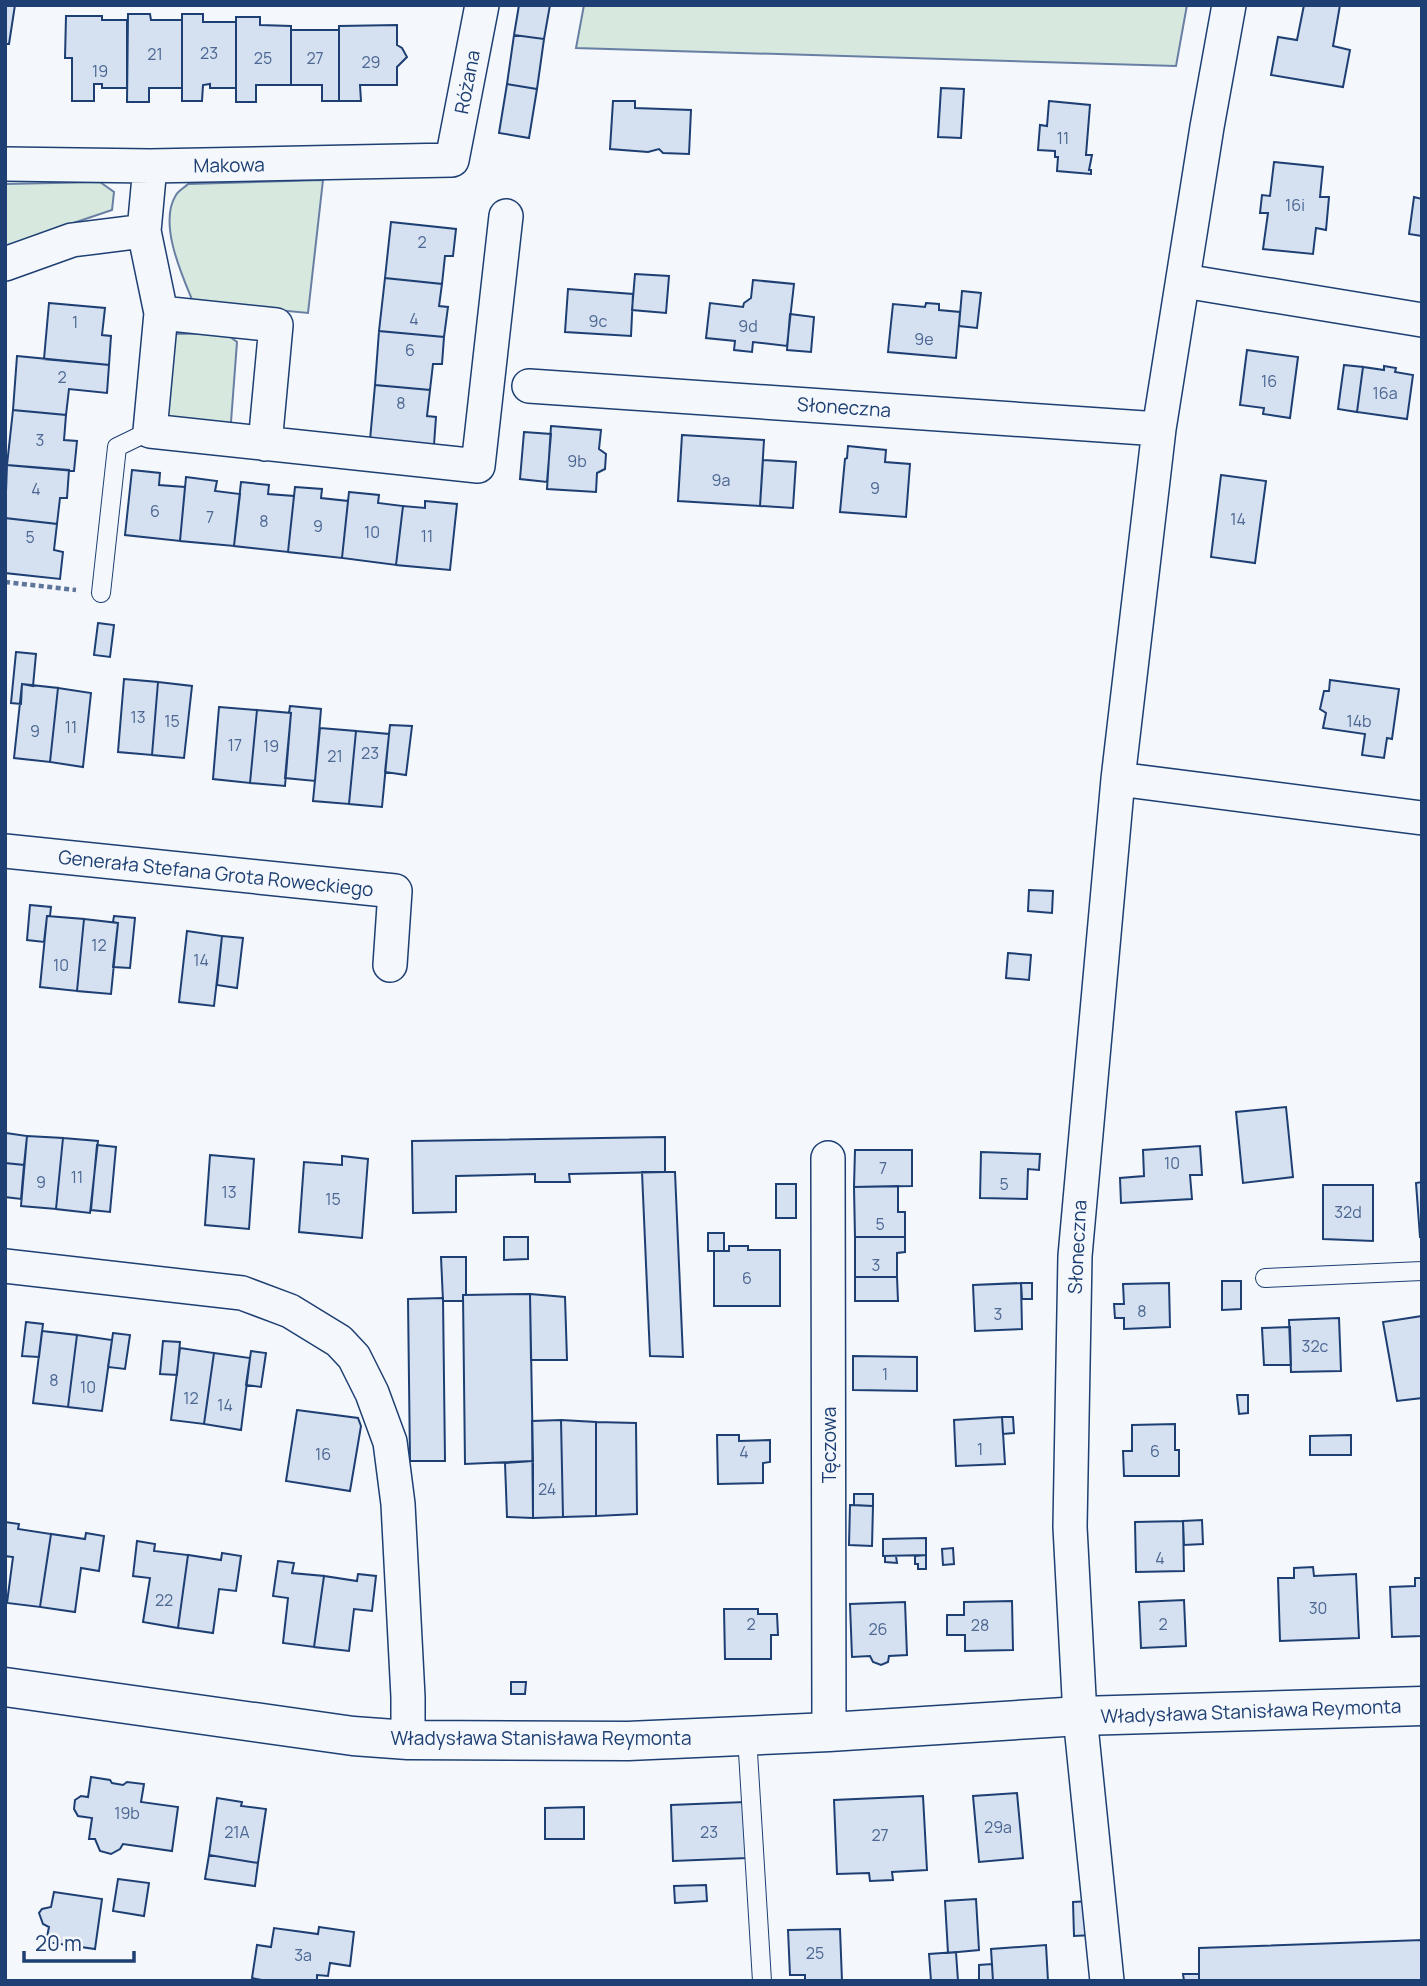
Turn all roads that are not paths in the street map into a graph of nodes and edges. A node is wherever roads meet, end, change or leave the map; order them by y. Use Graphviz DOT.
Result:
graph roads {
  1 [pos="482,5"];
  2 [pos="1229,5"];
  3 [pos="452,160"];
  4 [pos="5,164"];
  5 [pos="150,166"];
  6 [pos="506,216"];
  7 [pos="144,231"];
  8 [pos="5,264"];
  9 [pos="1184,281"];
  10 [pos="161,313"];
  11 [pos="1422,320"];
  12 [pos="529,386"];
  13 [pos="1159,429"];
  14 [pos="150,431"];
  15 [pos="264,444"];
  16 [pos="101,593"];
  17 [pos="1118,779"];
  18 [pos="1422,818"];
  19 [pos="5,851"];
  20 [pos="390,965"];
  21 [pos="828,1158"];
  22 [pos="5,1266"];
  23 [pos="1422,1271"];
  24 [pos="1265,1278"];
  25 [pos="5,1687"];
  26 [pos="1422,1706"];
  27 [pos="1080,1716"];
  28 [pos="829,1732"];
  29 [pos="747,1736"];
  30 [pos="408,1740"];
  31 [pos="762,1981"];
  32 [pos="1107,1981"];
  1 -- 3 [label="street, Różana"];
  2 -- 9 [label="street, Słoneczna"];
  3 -- 5 [label="street, Makowa"];
  4 -- 5 [label="street, Makowa"];
  5 -- 7 [label="street"];
  6 -- 15 [label="street"];
  7 -- 8 [label="street"];
  7 -- 10 [label="street"];
  9 -- 11 [label="street"];
  9 -- 13 [label="street, Słoneczna"];
  10 -- 14 [label="street"];
  10 -- 15 [label="street"];
  12 -- 13 [label="street, Słoneczna"];
  13 -- 17 [label="street, Słoneczna"];
  14 -- 15 [label="street"];
  14 -- 16 [label="lane"];
  17 -- 18 [label="street"];
  17 -- 27 [label="street, Słoneczna"];
  19 -- 20 [label="street, Generała Stefana Grota Roweckiego"];
  21 -- 28 [label="street, Tęczowa"];
  22 -- 30 [label="street"];
  23 -- 24 [label="lane"];
  25 -- 30 [label="street, Władysława Stanisława Reymonta"];
  26 -- 27 [label="street, Władysława Stanisława Reymonta"];
  27 -- 28 [label="street, Władysława Stanisława Reymonta"];
  27 -- 32 [label="street, Władysława Stanisława Reymonta"];
  28 -- 29 [label="street, Władysława Stanisława Reymonta"];
  29 -- 30 [label="street, Władysława Stanisława Reymonta"];
  29 -- 31 [label="lane"];
}
